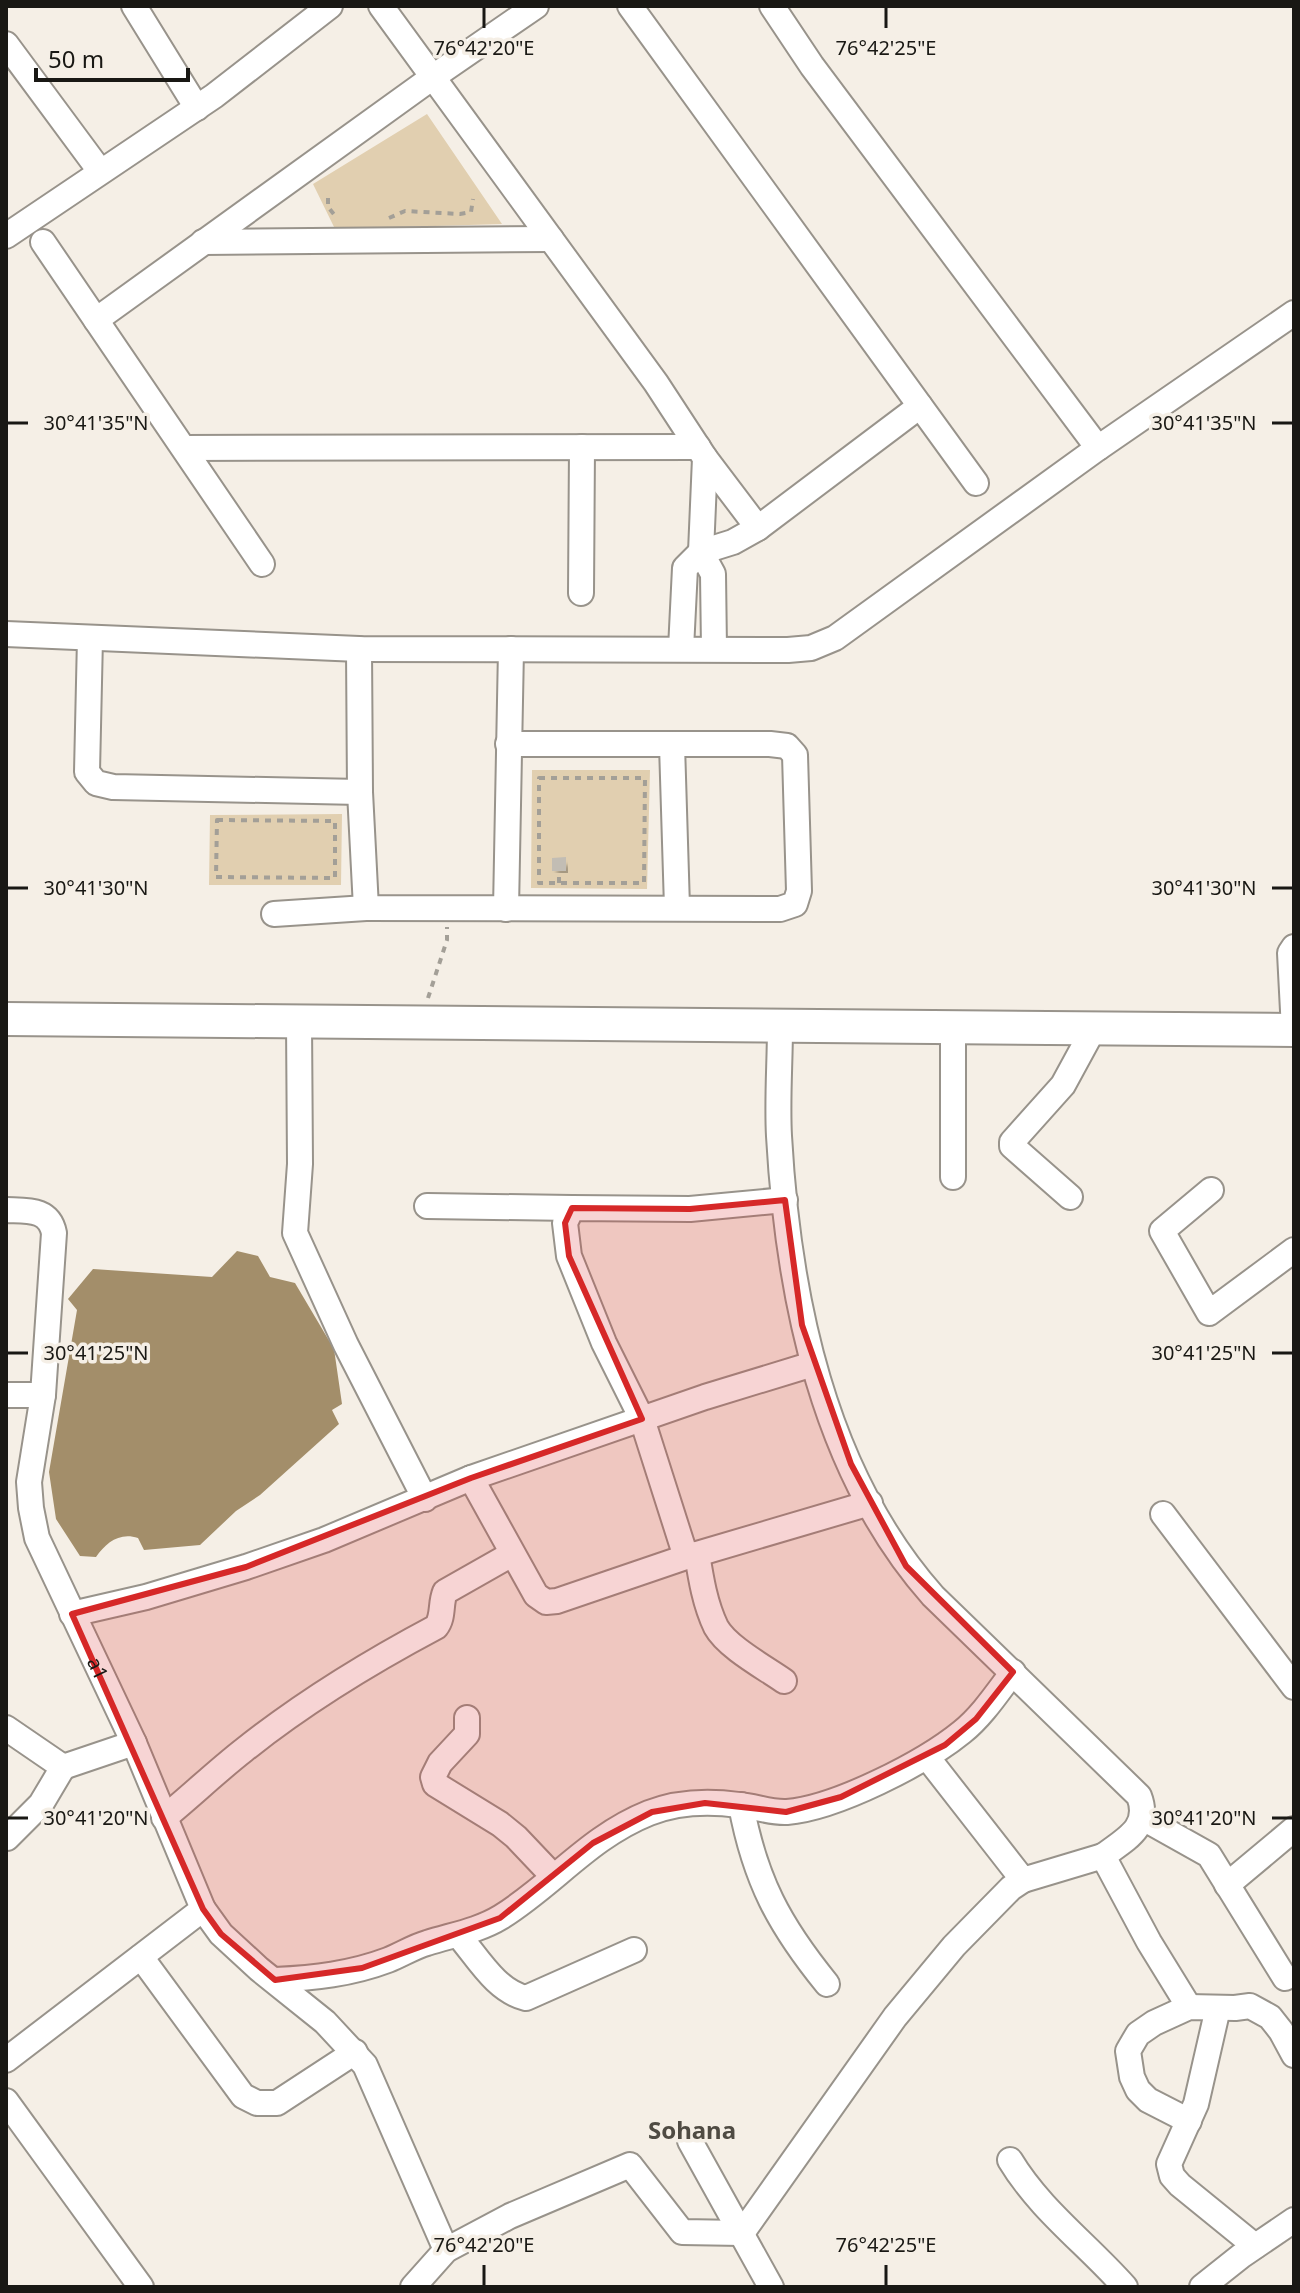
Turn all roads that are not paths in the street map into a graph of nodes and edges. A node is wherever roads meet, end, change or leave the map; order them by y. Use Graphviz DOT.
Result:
graph roads {
  1 [pos="134,6"];
  2 [pos="330,6"];
  3 [pos="381,6"];
  4 [pos="536,6"];
  5 [pos="630,6"];
  6 [pos="772,6"];
  7 [pos="6,44"];
  8 [pos="14,73"];
  9 [pos="433,77"];
  10 [pos="197,108"];
  11 [pos="100,171"];
  12 [pos="6,236"];
  13 [pos="551,239"];
  14 [pos="43,242"];
  15 [pos="203,242"];
  16 [pos="1294,313"];
  17 [pos="96,320"];
  18 [pos="920,406"];
  19 [pos="582,447"];
  20 [pos="184,448"];
  21 [pos="1098,448"];
  22 [pos="702,453"];
  23 [pos="976,483"];
  24 [pos="758,528"];
  25 [pos="701,552"];
  26 [pos="262,564"];
  27 [pos="581,593"];
  28 [pos="6,634"];
  29 [pos="90,638"];
  30 [pos="359,649"];
  31 [pos="511,649"];
  32 [pos="681,649"];
  33 [pos="714,649"];
  34 [pos="508,744"];
  35 [pos="672,745"];
  36 [pos="360,792"];
  37 [pos="677,907"];
  38 [pos="366,908"];
  39 [pos="506,909"];
  40 [pos="274,914"];
  41 [pos="1294,947"];
  42 [pos="6,1019"];
  43 [pos="299,1022"];
  44 [pos="780,1026"];
  45 [pos="953,1027"];
  46 [pos="1094,1028"];
  47 [pos="1294,1030"];
  48 [pos="953,1177"];
  49 [pos="1211,1190"];
  50 [pos="1070,1197"];
  51 [pos="785,1200"];
  52 [pos="427,1206"];
  53 [pos="572,1208"];
  54 [pos="6,1210"];
  55 [pos="1294,1250"];
  56 [pos="813,1364"];
  57 [pos="6,1395"];
  58 [pos="43,1395"];
  59 [pos="642,1419"];
  60 [pos="471,1478"];
  61 [pos="425,1499"];
  62 [pos="870,1503"];
  63 [pos="1163,1514"];
  64 [pos="512,1554"];
  65 [pos="691,1556"];
  66 [pos="72,1614"];
  67 [pos="1013,1672"];
  68 [pos="784,1681"];
  69 [pos="1294,1687"];
  70 [pos="467,1718"];
  71 [pos="6,1728"];
  72 [pos="134,1743"];
  73 [pos="927,1757"];
  74 [pos="63,1767"];
  75 [pos="741,1805"];
  76 [pos="164,1818"];
  77 [pos="1143,1818"];
  78 [pos="1294,1829"];
  79 [pos="7,1838"];
  80 [pos="1103,1856"];
  81 [pos="553,1876"];
  82 [pos="1023,1880"];
  83 [pos="1227,1885"];
  84 [pos="203,1909"];
  85 [pos="459,1936"];
  86 [pos="634,1950"];
  87 [pos="141,1957"];
  88 [pos="1290,1975"];
  89 [pos="275,1980"];
  90 [pos="827,1984"];
  91 [pos="1250,2006"];
  92 [pos="1189,2007"];
  93 [pos="1218,2008"];
  94 [pos="1288,2028"];
  95 [pos="355,2052"];
  96 [pos="1294,2055"];
  97 [pos="6,2060"];
  98 [pos="6,2101"];
  99 [pos="1189,2121"];
  100 [pos="690,2141"];
  101 [pos="1010,2160"];
  102 [pos="1294,2220"];
  103 [pos="742,2233"];
  104 [pos="1255,2246"];
  105 [pos="446,2250"];
  106 [pos="141,2287"];
  107 [pos="413,2287"];
  108 [pos="771,2287"];
  109 [pos="1125,2287"];
  110 [pos="1202,2287"];
  1 -- 10 [label="street"];
  2 -- 10 [label="street"];
  3 -- 9 [label="street"];
  4 -- 9 [label="street"];
  5 -- 18 [label="street"];
  6 -- 21 [label="street"];
  7 -- 8 [label="street"];
  8 -- 11 [label="street"];
  9 -- 13 [label="street"];
  9 -- 15 [label="street"];
  10 -- 11 [label="street"];
  11 -- 12 [label="street"];
  13 -- 15 [label="street"];
  13 -- 22 [label="street"];
  14 -- 17 [label="street"];
  15 -- 17 [label="street"];
  16 -- 21 [label="street"];
  17 -- 20 [label="street"];
  18 -- 23 [label="street"];
  18 -- 24 [label="street"];
  19 -- 20 [label="street"];
  19 -- 22 [label="street"];
  19 -- 27 [label="street"];
  20 -- 26 [label="street"];
  21 -- 33 [label="street"];
  22 -- 24 [label="street"];
  22 -- 25 [label="street"];
  24 -- 25 [label="street"];
  25 -- 32 [label="street"];
  25 -- 33 [label="street"];
  28 -- 29 [label="street"];
  29 -- 30 [label="street"];
  29 -- 36 [label="street"];
  30 -- 31 [label="street"];
  30 -- 36 [label="street"];
  31 -- 32 [label="street"];
  31 -- 34 [label="street"];
  32 -- 33 [label="street"];
  34 -- 35 [label="street"];
  34 -- 39 [label="street"];
  35 -- 37 [label="street"];
  35 -- 37 [label="street"];
  36 -- 38 [label="street"];
  37 -- 39 [label="street"];
  38 -- 39 [label="street"];
  38 -- 40 [label="street"];
  41 -- 47 [label="street"];
  42 -- 43 [label="street"];
  43 -- 44 [label="street"];
  43 -- 61 [label="street"];
  44 -- 45 [label="street"];
  44 -- 51 [label="street"];
  45 -- 46 [label="street"];
  45 -- 48 [label="street"];
  46 -- 47 [label="street"];
  46 -- 50 [label="street"];
  49 -- 55 [label="street"];
  51 -- 53 [label="street"];
  51 -- 56 [label="street"];
  52 -- 53 [label="street"];
  53 -- 59 [label="street"];
  54 -- 58 [label="street, a1"];
  56 -- 59 [label="street"];
  56 -- 62 [label="street"];
  57 -- 58 [label="street"];
  58 -- 66 [label="street, a1"];
  59 -- 60 [label="street"];
  59 -- 65 [label="street"];
  60 -- 61 [label="street"];
  60 -- 64 [label="street"];
  61 -- 66 [label="street"];
  62 -- 65 [label="street"];
  62 -- 67 [label="street"];
  63 -- 69 [label="street"];
  64 -- 65 [label="street"];
  64 -- 76 [label="street"];
  65 -- 68 [label="street"];
  66 -- 72 [label="street, a1"];
  67 -- 73 [label="street"];
  67 -- 77 [label="street"];
  70 -- 81 [label="street"];
  71 -- 74 [label="street"];
  72 -- 74 [label="street"];
  72 -- 76 [label="street, a1"];
  73 -- 75 [label="street"];
  73 -- 82 [label="street"];
  74 -- 79 [label="street"];
  75 -- 81 [label="street"];
  75 -- 90 [label="street"];
  76 -- 84 [label="street, a1"];
  77 -- 80 [label="street"];
  77 -- 83 [label="street"];
  78 -- 83 [label="street"];
  80 -- 82 [label="street"];
  80 -- 92 [label="street"];
  81 -- 85 [label="street"];
  82 -- 103 [label="street"];
  83 -- 88 [label="street"];
  84 -- 87 [label="street"];
  84 -- 89 [label="street, a1"];
  85 -- 86 [label="street"];
  85 -- 89 [label="street"];
  87 -- 95 [label="street"];
  87 -- 97 [label="street"];
  88 -- 91 [label="street"];
  89 -- 95 [label="street, a1"];
  91 -- 93 [label="street"];
  91 -- 94 [label="street"];
  92 -- 93 [label="street"];
  92 -- 99 [label="street"];
  93 -- 99 [label="street"];
  94 -- 96 [label="street"];
  95 -- 105 [label="street, a1"];
  98 -- 106 [label="street"];
  99 -- 104 [label="street"];
  100 -- 103 [label="street"];
  101 -- 109 [label="street"];
  102 -- 104 [label="street"];
  103 -- 105 [label="street"];
  103 -- 108 [label="street"];
  104 -- 110 [label="street"];
  105 -- 107 [label="street"];
}
